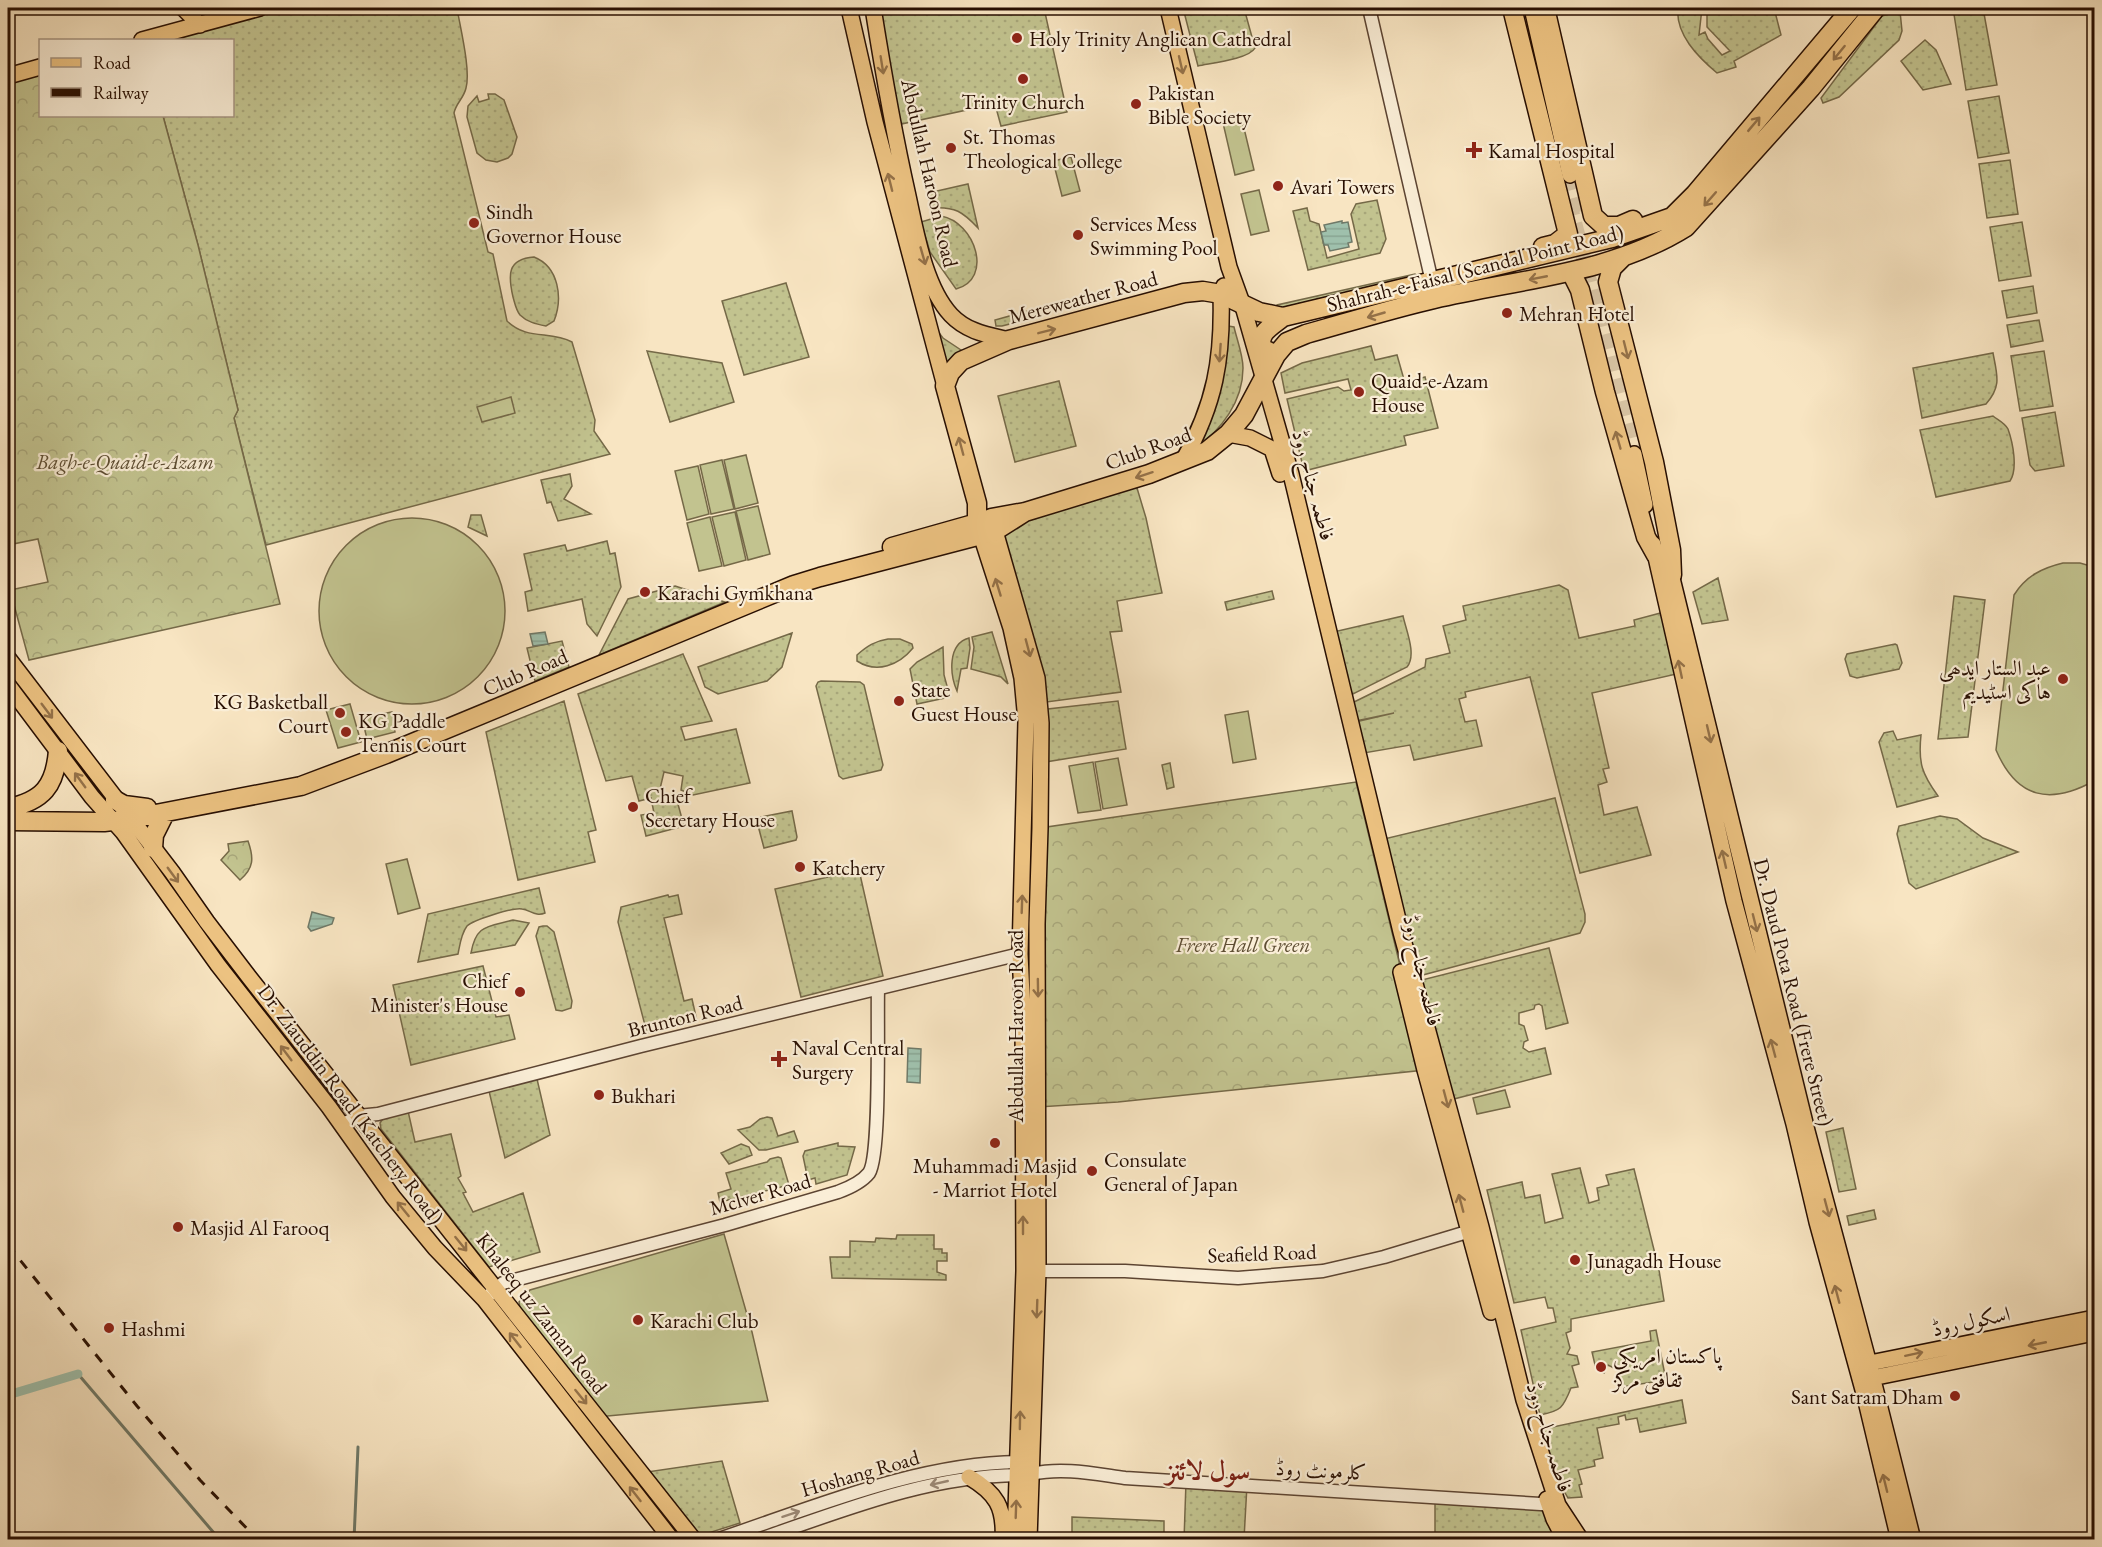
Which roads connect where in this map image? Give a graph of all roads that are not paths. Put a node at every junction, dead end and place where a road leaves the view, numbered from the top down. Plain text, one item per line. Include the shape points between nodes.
1 (183, 8) edge
2 (260, 8) edge
3 (849, 8) edge
4 (873, 8) edge
5 (1168, 8) edge
6 (1369, 8) edge
7 (1512, 8) edge
8 (1520, 8) edge
9 (1532, 8) edge
10 (1545, 8) edge
11 (1852, 8) edge
12 (1876, 8) edge
13 (200, 25) junction
14 (146, 39) edge
15 (39, 68) edge
16 (8, 76) edge
17 (1695, 194) junction
18 (1604, 226) junction
19 (1568, 234) junction
20 (1623, 257) junction
21 (1229, 267) junction
22 (1491, 267) junction
23 (1570, 272) junction
24 (1432, 282) junction
25 (1221, 294) junction
26 (1242, 303) junction
27 (1283, 317) junction
28 (1009, 340) junction
29 (1276, 355) junction
30 (1263, 379) junction
31 (945, 386) junction
32 (1228, 434) junction
33 (1183, 461) junction
34 (986, 527) junction
35 (1656, 555) junction
36 (1672, 575) junction
37 (1015, 621) junction
38 (10, 661) edge
39 (8, 685) edge
40 (58, 751) junction
41 (8, 809) edge
42 (156, 810) junction
43 (119, 819) junction
44 (8, 821) edge
45 (153, 848) junction
46 (1020, 954) junction
47 (878, 989) junction
48 (358, 1116) junction
49 (342, 1125) junction
50 (1475, 1230) junction
51 (1038, 1271) junction
52 (496, 1288) junction
53 (483, 1299) junction
54 (2094, 1317) edge
55 (2063, 1331) junction
56 (2094, 1333) edge
57 (1865, 1372) junction
58 (1029, 1469) junction
59 (969, 1478) junction
60 (1553, 1504) junction
61 (672, 1539) edge
62 (694, 1539) edge
63 (716, 1539) edge
64 (757, 1539) edge
65 (1003, 1539) edge
66 (1015, 1539) edge
67 (1029, 1539) edge
68 (1565, 1539) edge
69 (1581, 1539) edge
70 (1899, 1539) edge
71 (1913, 1539) edge

1 - 13 main road
2 - 13 main road
31 -> 3 main road, Abdullah Haroon Road
4 -> 28 main road, Abdullah Haroon Road via 902,172 924,262 939,299 959,322 976,332
5 -> 21 main road, فاطمہ جناح روڈ
6 - 24 street
7 - 19 highway
8 - 9 main road via 1567,176
10 - 18 highway via 1593,216
17 -> 11 highway, Shahrah-e-Faisal (Scandal Point Road)
12 -> 20 highway, Shahrah-e-Faisal (Scandal Point Road) via 1811,88 1686,227 1666,240
13 - 14 main road
15 - 16 main road
17 - 18 highway via 1619,226
17 - 22 highway, Shahrah-e-Faisal (Scandal Point Road) via 1672,217 1612,238
18 - 19 highway via 1585,239 1574,239
19 - 22 highway via 1555,244
20 - 23 highway, Shahrah-e-Faisal (Scandal Point Road)
20 -> 36 highway via 1612,268 1608,282 1654,462
21 - 25 main road
21 - 26 main road, فاطمہ جناح روڈ
22 - 24 highway, Shahrah-e-Faisal (Scandal Point Road)
23 -> 29 highway, Shahrah-e-Faisal (Scandal Point Road) via 1433,299 1318,331 1287,342
35 -> 23 highway via 1646,537 1580,290
24 - 27 highway, Shahrah-e-Faisal (Scandal Point Road)
25 - 26 highway, Mereweather Road
28 -> 25 highway, Mereweather Road via 1184,293
25 -> 33 main road via 1219,364 1211,400
26 - 27 highway, Mereweather Road via 1259,312
26 - 30 main road, فاطمہ جناح روڈ
27 - 29 highway via 1261,338 1262,348
28 - 31 highway, Mereweather Road via 961,361
29 - 30 highway, Club Road
30 - 32 highway, Club Road via 1244,415
30 -> 50 main road, فاطمہ جناح روڈ via 1292,474
34 -> 31 highway
32 - 33 highway, Club Road via 1207,451
50 -> 32 main road, فاطمہ جناح روڈ via 1406,991 1276,459 1272,449 1262,442
33 -> 34 highway, Club Road
34 - 37 main road, Abdullah Haroon Road
34 - 42 highway, Club Road via 849,559 770,586 533,687 281,786
35 - 36 main road, Dr. Daud Pota Road (Frere Street) via 1638,453
57 -> 35 main road, Dr. Daud Pota Road (Frere Street) via 1817,1222 1734,901
36 -> 57 main road, Dr. Daud Pota Road (Frere Street)
46 -> 37 main road, Abdullah Haroon Road via 1026,721
37 -> 51 main road, Abdullah Haroon Road via 1036,678 1041,723
38 -> 43 main road
39 - 40 main road, Dr. Ziauddin Road (Katchery Road)
40 - 41 highway via 51,784 32,801
43 -> 40 main road, Dr. Ziauddin Road (Katchery Road)
41 - 43 highway, Club Road
42 - 43 highway, Club Road
42 - 45 highway
43 - 44 highway, Club Road
43 - 45 main road, Khaleeq uz Zaman Road
49 -> 43 main road, Dr. Ziauddin Road (Katchery Road) via 218,965
45 -> 48 main road, Khaleeq uz Zaman Road
46 - 47 street, Brunton Road
58 -> 46 main road, Abdullah Haroon Road
47 - 48 street, Brunton Road
47 - 52 street, Mclver Road via 875,1142 870,1172 855,1185 725,1225 502,1283
48 - 49 street
48 -> 52 main road, Khaleeq uz Zaman Road
53 -> 49 main road, Dr. Ziauddin Road (Katchery Road) via 393,1197
50 - 51 street, Seafield Road via 1323,1271 1238,1278 1125,1271
50 - 60 main road, فاطمہ جناح روڈ
51 -> 58 main road, Abdullah Haroon Road
52 - 53 street, Mclver Road
52 -> 62 main road, Khaleeq uz Zaman Road
61 -> 53 main road, Dr. Ziauddin Road (Katchery Road)
54 - 55 main road, اسکول روڈ
55 - 56 main road, اسکول روڈ
55 - 57 main road, اسکول روڈ
70 -> 57 main road, Dr. Daud Pota Road (Frere Street)
57 - 71 main road, Dr. Daud Pota Road (Frere Street)
58 - 59 street, Hoshang Road
58 - 60 street, کلرمونٹ روڈ
63 -> 58 street, Hoshang Road via 946,1469 988,1463
66 -> 58 main road, Abdullah Haroon Road
58 - 67 main road, Abdullah Haroon Road
59 -> 64 street, Hoshang Road via 935,1483
59 - 65 main road via 989,1490 998,1501
60 - 68 main road, فاطمہ جناح روڈ
60 - 69 main road, فاطمہ جناح روڈ

